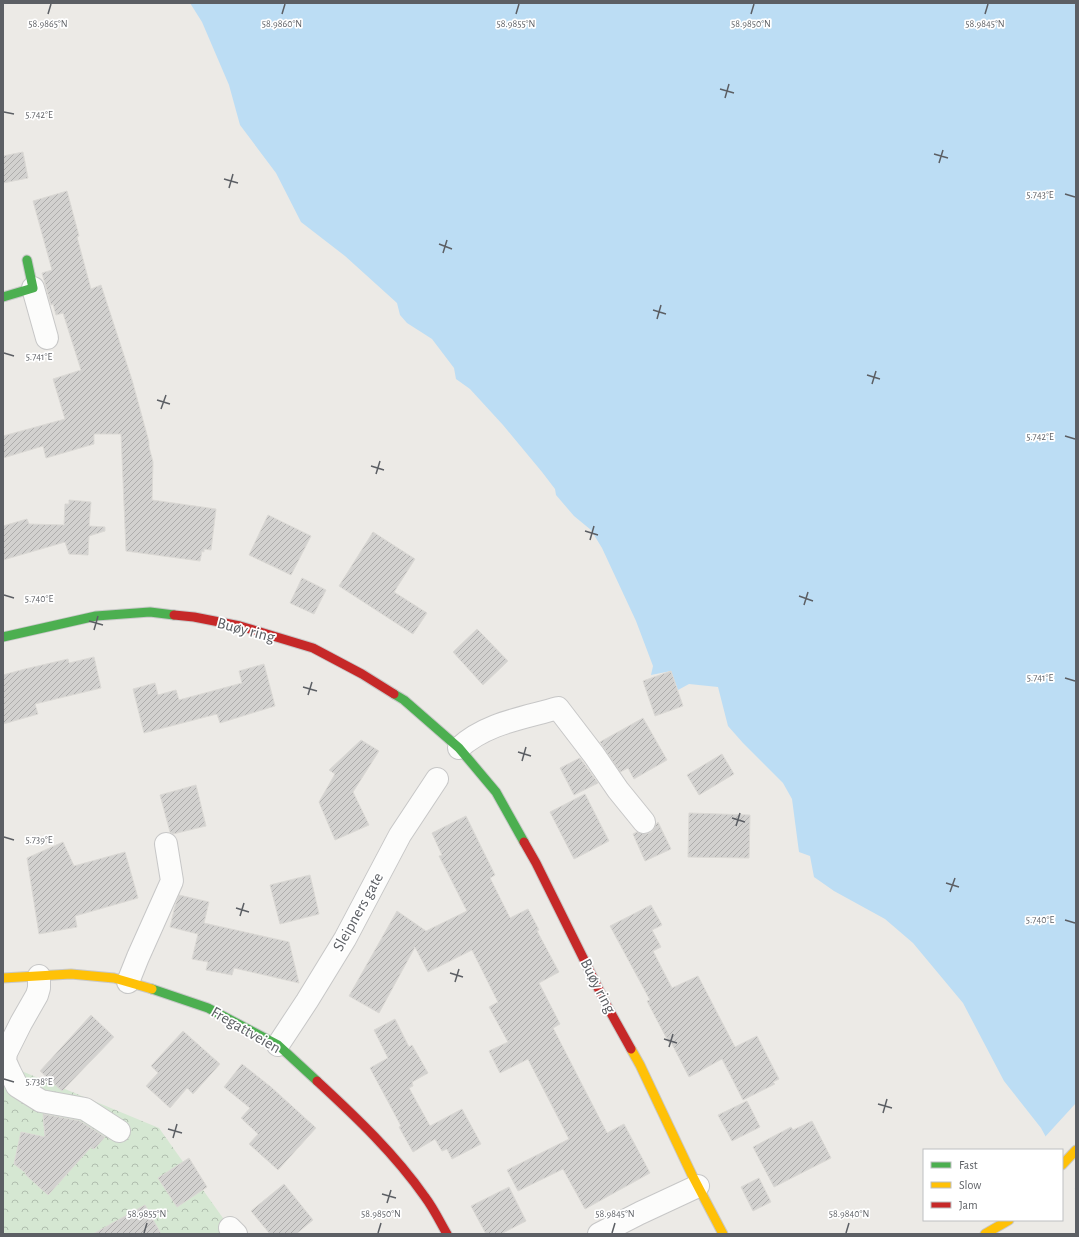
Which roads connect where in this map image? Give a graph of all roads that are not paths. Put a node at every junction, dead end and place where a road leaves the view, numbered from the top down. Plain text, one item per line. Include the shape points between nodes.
1 (26, 260) dead end
2 (33, 288) junction
3 (3, 296) edge
4 (47, 338) dead end
5 (3, 638) edge
6 (459, 748) junction
7 (437, 778) dead end
8 (644, 822) dead end
9 (166, 844) dead end
10 (39, 976) junction
11 (3, 978) edge
12 (128, 982) junction
13 (278, 1045) junction
14 (119, 1130) dead end
15 (1076, 1150) edge
16 (1063, 1164) edge
17 (698, 1186) junction
18 (1007, 1221) edge
19 (1008, 1221) edge
20 (723, 1233) edge
21 (447, 1234) edge
22 (599, 1234) edge
23 (985, 1234) edge
24 (1000, 1234) edge

1 - 2 street
2 - 3 street
2 - 4 street
5 - 6 street, Buøy ring via 79,619 150,612 240,626 312,648 362,674 404,700
6 - 8 street via 478,734 521,717 558,708
6 - 17 street, Buøy ring via 496,792 536,863 607,1006 640,1065
7 - 13 street, Sleipners gate via 400,836 345,939
9 - 12 street via 172,881
10 - 11 street, Fregattveien
10 - 12 street, Fregattveien via 71,974 114,978
10 - 14 street via 37,995 20,1023 6,1054 5,1061 17,1086 41,1101 85,1109
12 - 13 street, Fregattveien via 166,992 208,1008
13 - 21 street, Fregattveien via 354,1115 396,1160 426,1198
15 - 16 street
17 - 20 street, Buøy ring
17 - 22 street
18 - 23 street
19 - 24 street

